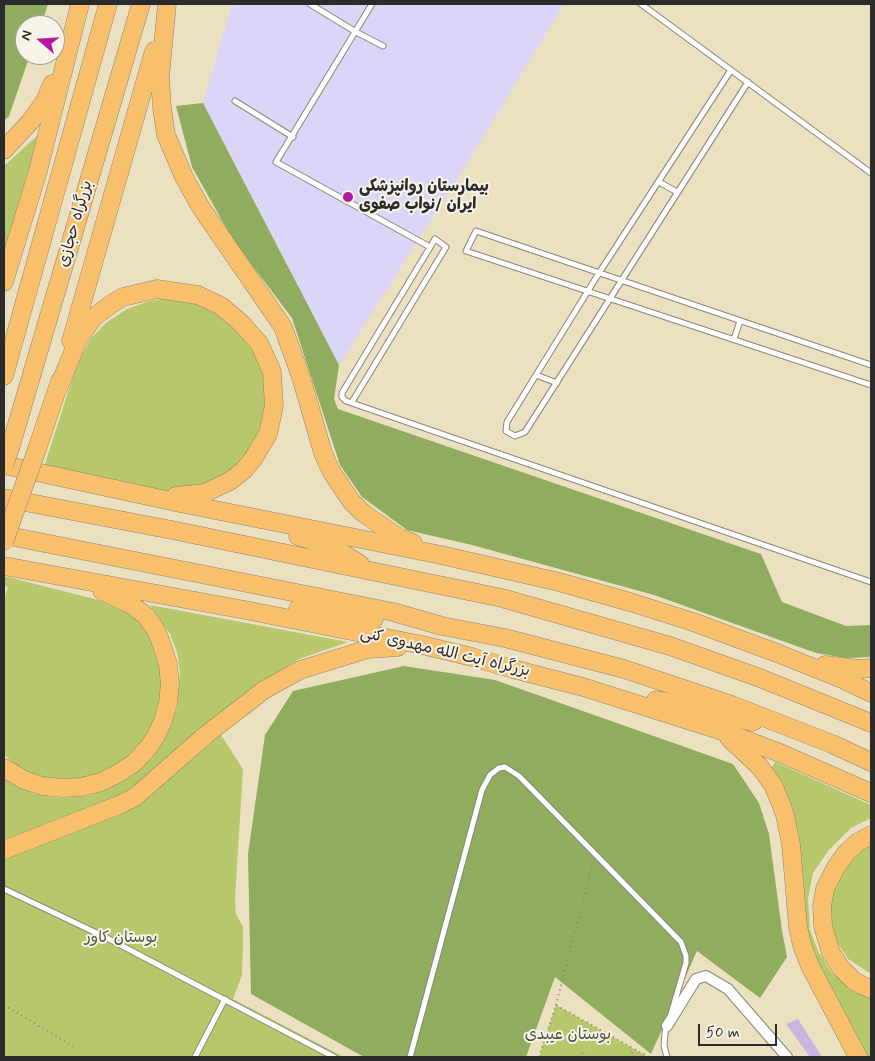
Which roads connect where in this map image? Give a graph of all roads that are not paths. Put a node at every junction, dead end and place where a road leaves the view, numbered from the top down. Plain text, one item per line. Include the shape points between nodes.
1 (108, 4) edge
2 (141, 4) edge
3 (167, 4) edge
4 (310, 4) edge
5 (372, 4) edge
6 (641, 4) edge
7 (79, 6) edge
8 (356, 32) junction
9 (383, 46) dead end
10 (731, 70) junction
11 (748, 82) junction
12 (234, 101) dead end
13 (293, 137) junction
14 (4, 150) edge
15 (871, 173) edge
16 (659, 182) junction
17 (677, 192) junction
18 (430, 247) junction
19 (600, 274) junction
20 (620, 281) junction
21 (4, 282) edge
22 (589, 291) junction
23 (610, 298) junction
24 (740, 321) junction
25 (734, 338) junction
26 (366, 353) junction
27 (378, 358) junction
28 (871, 366) edge
29 (536, 375) junction
30 (4, 376) edge
31 (556, 383) junction
32 (871, 385) edge
33 (57, 391) junction
34 (352, 402) junction
35 (4, 465) edge
36 (4, 498) edge
37 (155, 498) junction
38 (240, 515) junction
39 (4, 535) edge
40 (4, 542) edge
41 (441, 555) junction
42 (4, 566) edge
43 (369, 570) junction
44 (82, 581) junction
45 (871, 582) edge
46 (245, 610) junction
47 (442, 626) junction
48 (422, 645) junction
49 (777, 653) junction
50 (871, 668) edge
51 (842, 679) junction
52 (602, 692) junction
53 (871, 693) edge
54 (871, 701) edge
55 (871, 722) edge
56 (718, 730) junction
57 (808, 735) junction
58 (871, 762) edge
59 (4, 768) edge
60 (871, 793) edge
61 (871, 835) edge
62 (4, 850) edge
63 (4, 889) edge
64 (871, 988) edge
65 (225, 999) junction
66 (667, 1026) junction
67 (195, 1057) edge
68 (334, 1057) edge
69 (410, 1057) edge
70 (667, 1057) edge
71 (787, 1057) edge
72 (858, 1057) edge

1 - 30 highway, بزرگراه حجازی
2 - 35 highway, بزرگراه حجازی, bridge
3 - 33 highway
3 - 41 highway via 160,77 162,108 166,135 184,177 200,206 283,326 323,452 350,501 398,537
4 - 8 lane
5 - 8 lane
6 - 10 lane
7 - 14 highway via 58,57 45,101
7 - 21 highway via 38,171
8 - 9 lane
8 - 13 lane
10 - 11 lane
10 - 16 lane
11 - 15 lane
11 - 17 lane
12 - 13 lane
13 - 18 lane via 276,162
16 - 17 lane
16 - 19 lane
17 - 20 lane
18 - 26 lane
18 - 27 lane via 435,240 446,247
19 - 20 lane
19 - 22 lane
19 - 22 lane via 476,231 466,251
20 - 23 lane
20 - 24 lane
22 - 23 lane
22 - 29 lane
23 - 25 lane
23 - 31 lane
24 - 25 lane
24 - 28 lane
25 - 32 lane
26 - 27 lane
26 - 34 lane via 342,393 346,401
27 - 34 lane
29 - 31 lane
29 - 31 lane via 507,422 506,431 515,436 525,432
33 - 37 highway via 83,332 93,318 123,297 157,289 198,295 221,306 247,329 259,343 272,372 273,414 264,443 244,470 214,490 196,495
33 - 40 highway, bridge
34 - 45 lane
35 - 37 highway
36 - 43 highway
37 - 38 highway
38 - 41 highway
38 - 43 highway via 333,547
39 - 47 highway, بزرگراه آیت الله مهدوی کنی via 394,612
41 - 49 highway via 622,599
42 - 44 highway, بزرگراه آیت الله مهدوی کنی
43 - 55 highway via 502,598 661,644 760,678
44 - 46 highway, بزرگراه آیت الله مهدوی کنی
44 - 59 highway via 132,605 156,630 166,654 170,684 163,721 148,748 134,762 101,782 81,787 42,786
46 - 47 highway via 281,607
46 - 48 highway, بزرگراه آیت الله مهدوی کنی
47 - 57 highway, بزرگراه آیت الله مهدوی کنی via 505,638 624,669 732,705
48 - 52 highway, بزرگراه آیت الله مهدوی کنی
48 - 62 highway via 368,649 300,670 264,690 135,796
49 - 50 highway via 833,667
49 - 51 highway
51 - 53 highway
51 - 54 highway
52 - 56 highway, بزرگراه آیت الله مهدوی کنی
52 - 57 highway via 672,703
56 - 60 highway, بزرگراه آیت الله مهدوی کنی
56 - 72 highway via 760,768 781,804 791,845 802,945
57 - 58 highway, بزرگراه آیت الله مهدوی کنی
61 - 64 highway via 858,842 836,867 825,889 822,906 823,926 832,953 852,980
63 - 65 lane
65 - 67 lane
65 - 68 lane
66 - 69 lane via 686,963 684,948 512,770 499,768 490,775 482,790
66 - 70 lane via 664,1046
66 - 71 street via 696,980 706,976 728,988

